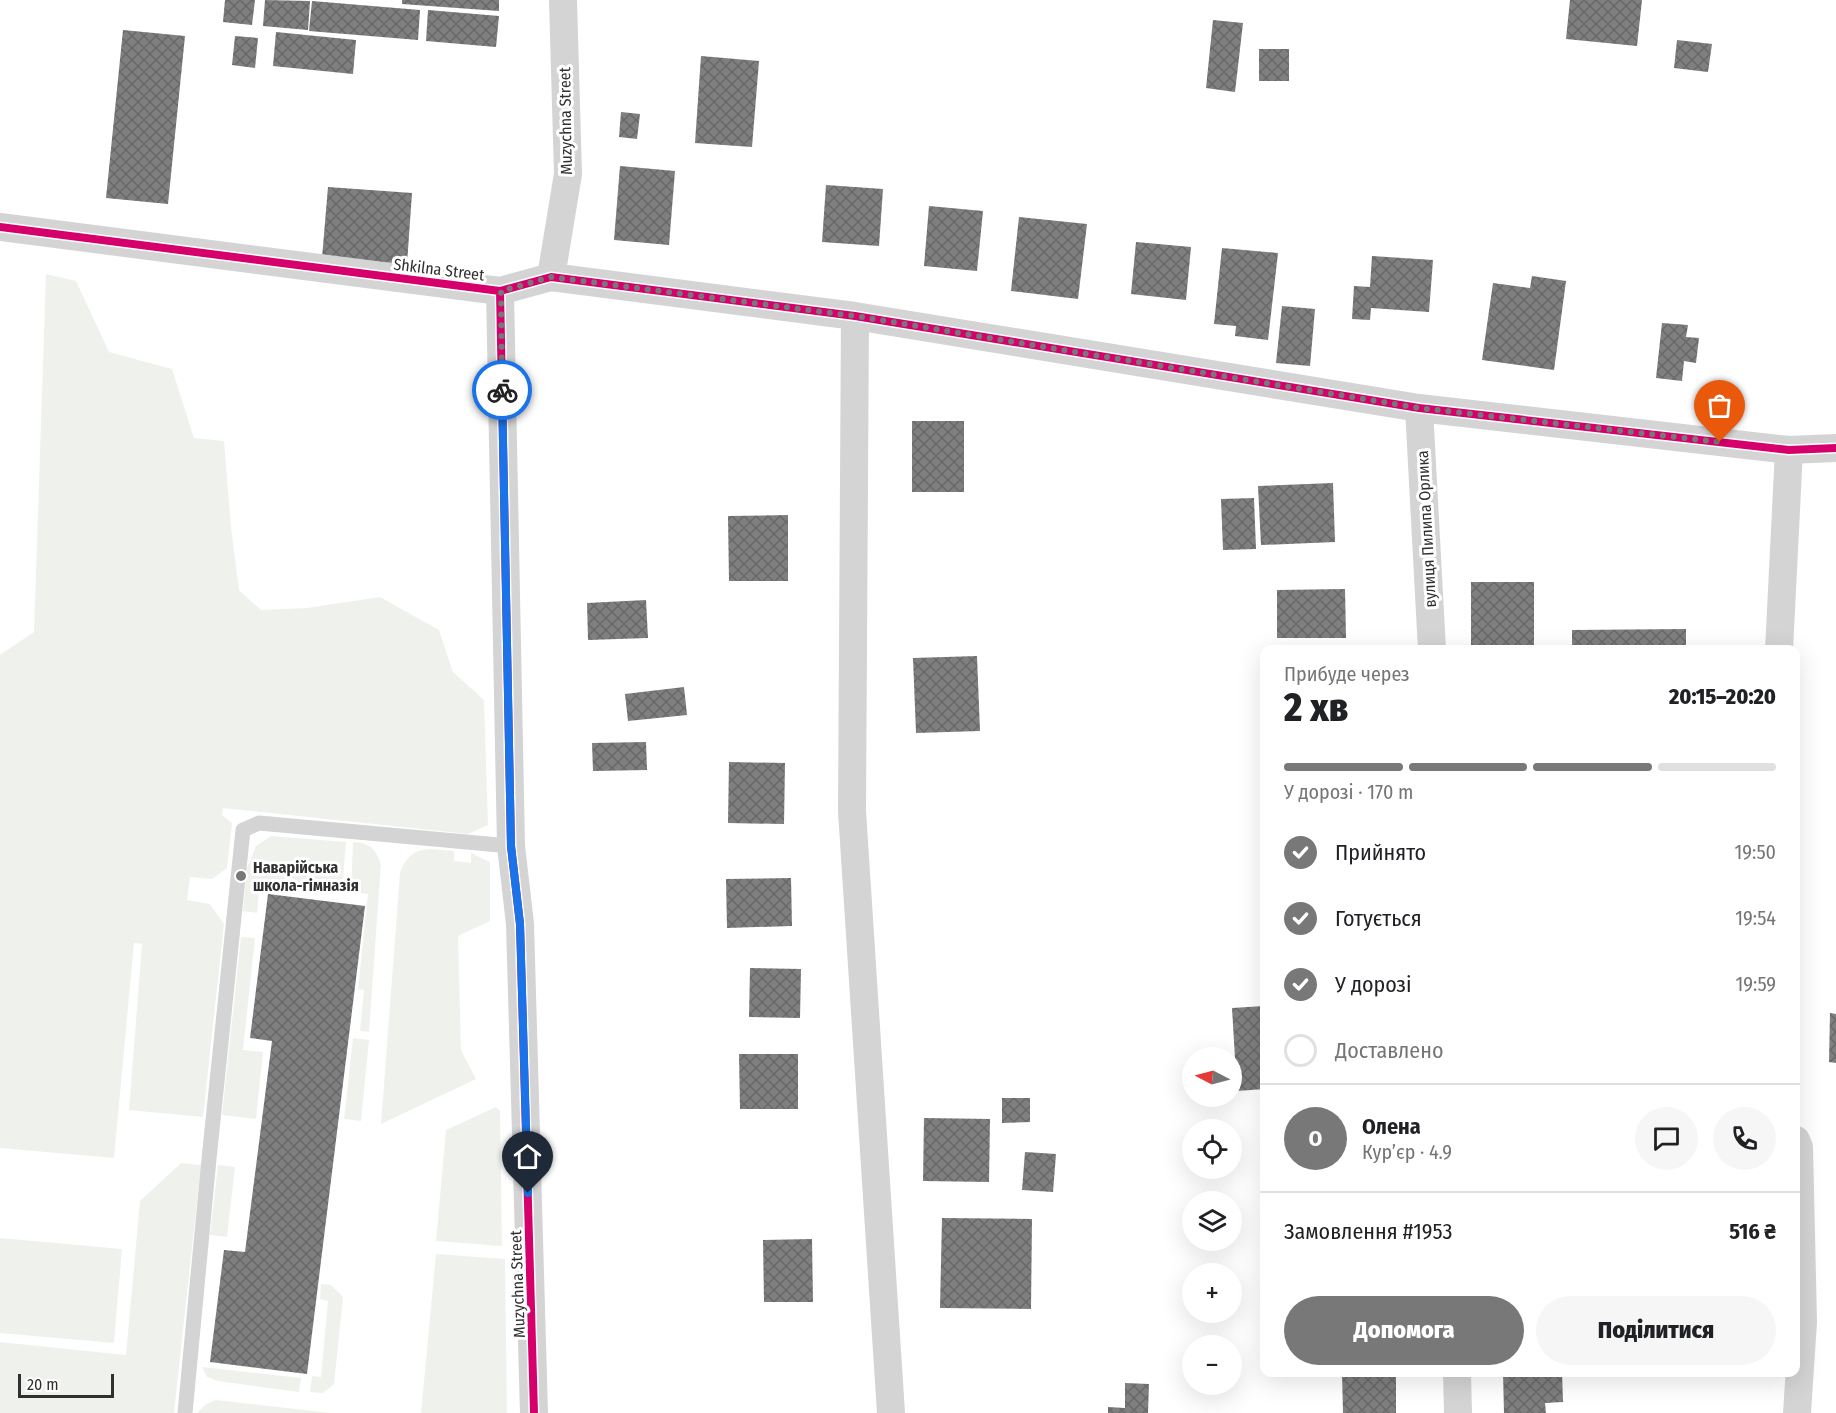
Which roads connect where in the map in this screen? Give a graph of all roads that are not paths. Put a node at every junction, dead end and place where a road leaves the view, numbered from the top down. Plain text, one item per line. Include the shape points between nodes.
1 (563, 0) edge
2 (0, 227) edge
3 (551, 277) junction
4 (501, 291) junction
5 (855, 316) junction
6 (1419, 408) junction
7 (1836, 448) edge
8 (1789, 450) junction
9 (1432, 645) edge
10 (1779, 645) edge
11 (511, 846) junction
12 (1800, 1192) edge
13 (1800, 1368) edge
14 (1457, 1377) edge
15 (1799, 1377) edge
16 (185, 1413) edge
17 (534, 1413) edge
18 (891, 1413) edge
19 (1458, 1413) edge
20 (1797, 1413) edge

1 - 3 street, Muzychna Street via 568,174
2 - 4 street, Shkilna Street
3 - 4 street, Shkilna Street
3 - 5 street, Shkilna Street
4 - 11 street, Muzychna Street
5 - 6 street, Shkilna Street
5 - 18 street via 852,811
6 - 8 street, Shkilna Street
6 - 9 street, вулиця Пилипа Орлика
7 - 8 street, Shkilna Street
8 - 10 street
11 - 16 lane via 259,822 243,830
11 - 17 street, Muzychna Street via 520,924
12 - 13 street
14 - 19 street
15 - 20 street

